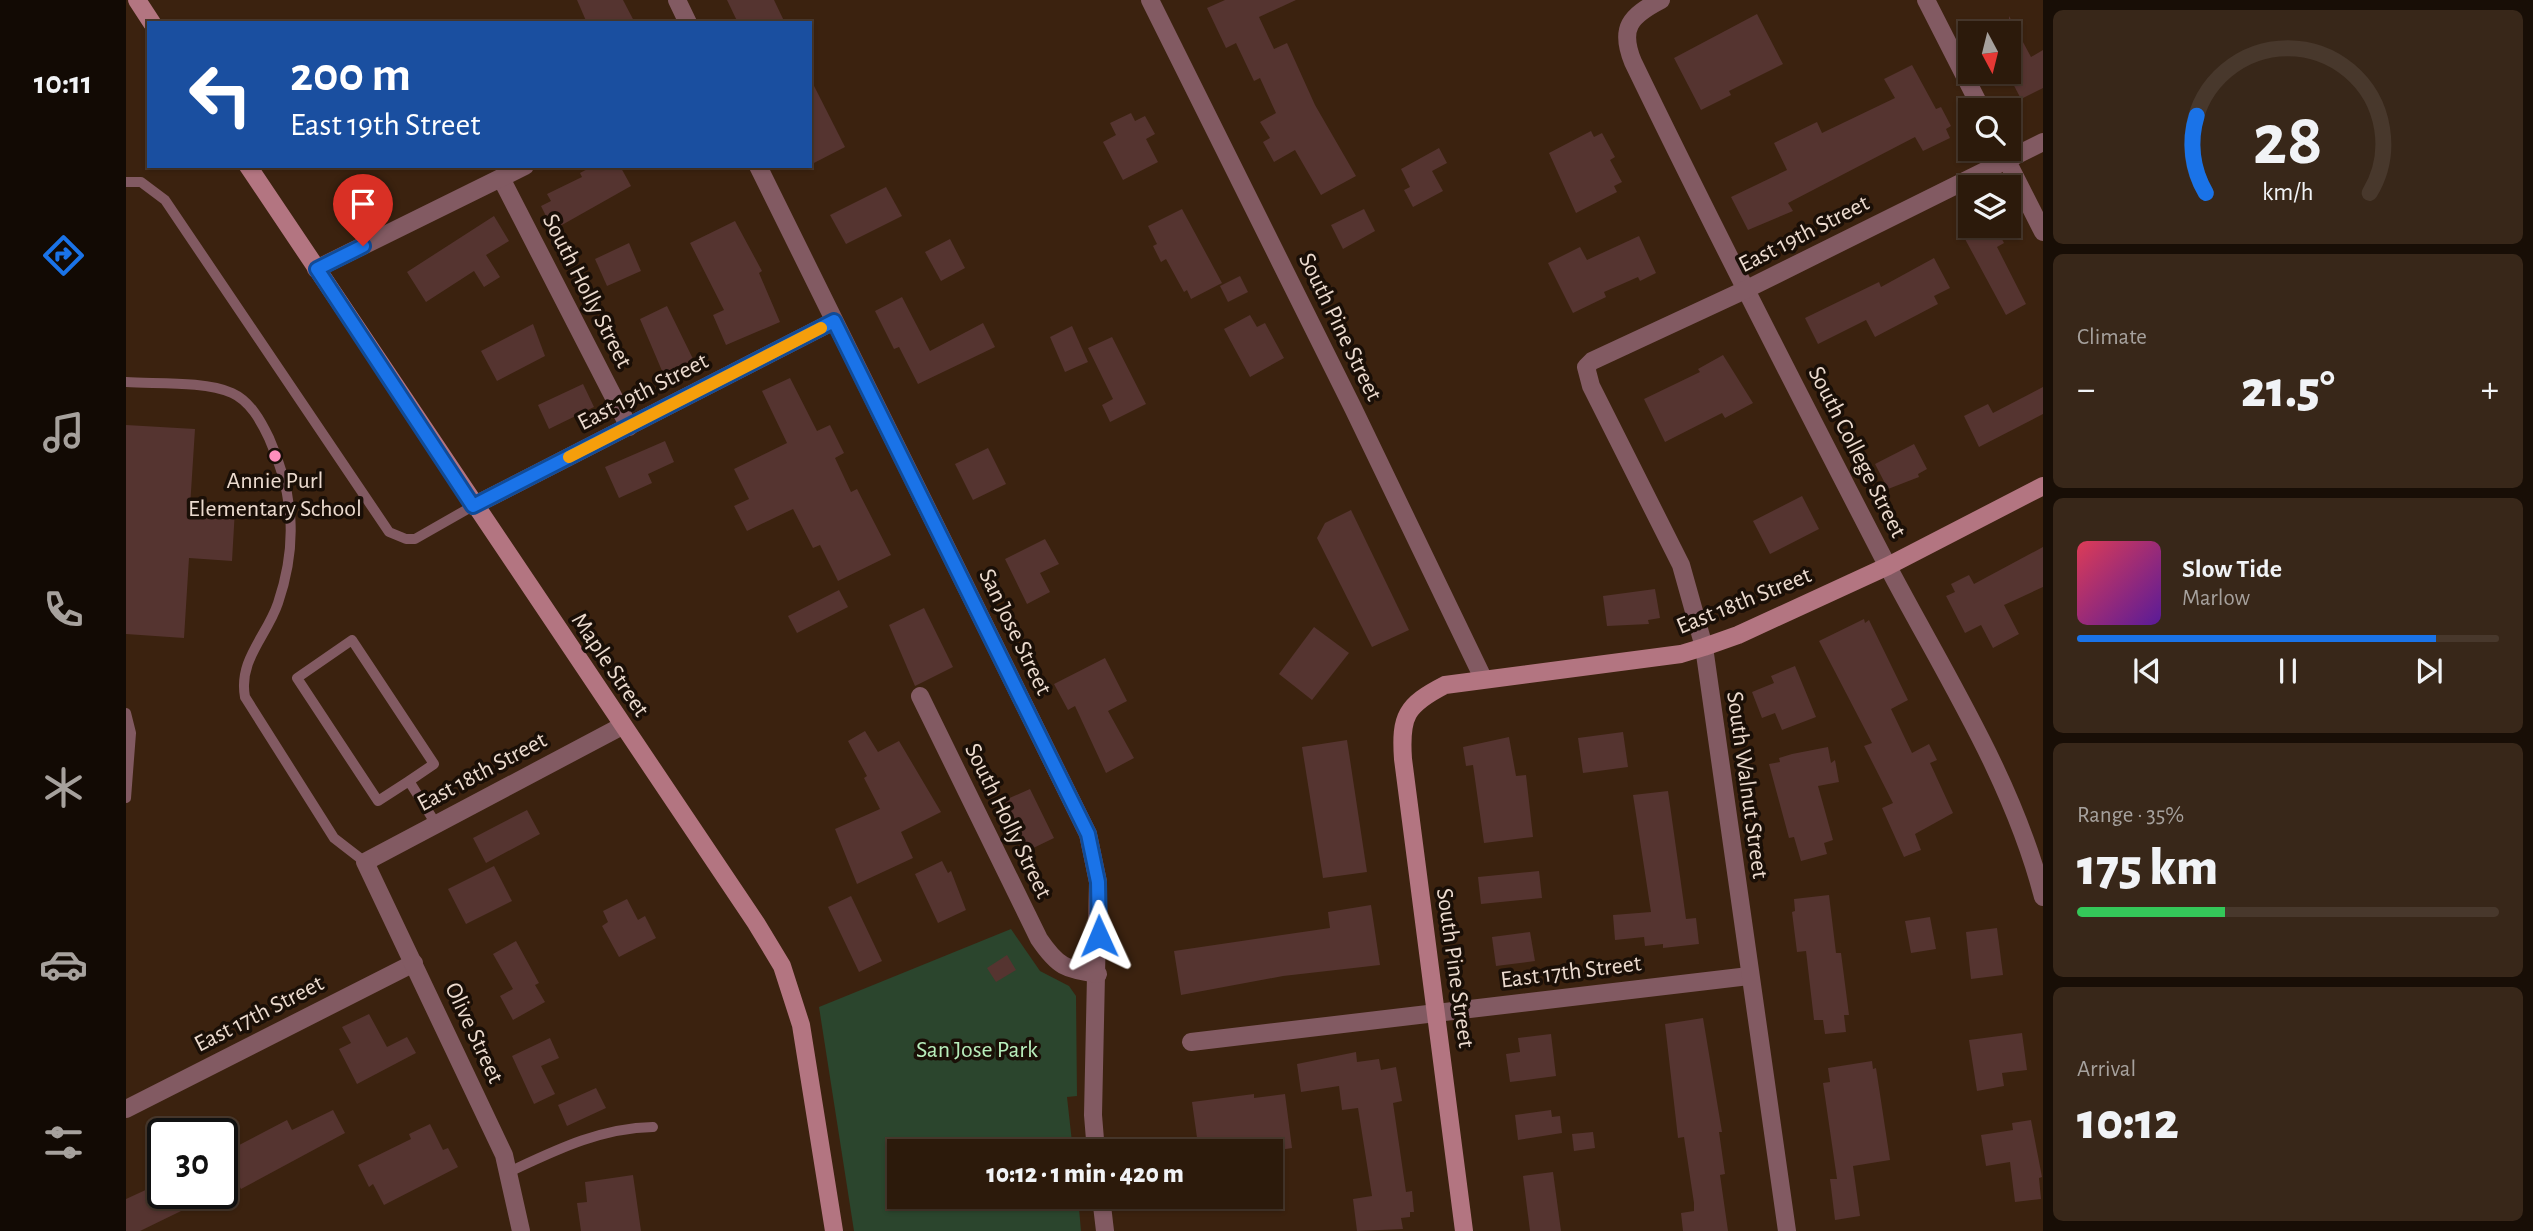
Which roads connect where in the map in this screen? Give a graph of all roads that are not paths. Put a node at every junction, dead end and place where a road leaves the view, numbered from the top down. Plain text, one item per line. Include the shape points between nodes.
1 (137, 0) edge
2 (677, 0) edge
3 (1150, 0) edge
4 (1661, 0) edge
5 (1926, 0) edge
6 (151, 21) edge
7 (687, 21) edge
8 (1976, 98) edge
9 (2043, 142) edge
10 (2021, 149) edge
11 (1991, 161) edge
12 (2008, 161) edge
13 (249, 168) edge
14 (521, 168) edge
15 (759, 168) edge
16 (501, 178) junction
17 (126, 182) edge
18 (2043, 232) edge
19 (317, 269) junction
20 (1747, 289) junction
21 (834, 321) junction
22 (1586, 367) joint
23 (126, 382) edge
24 (629, 427) junction
25 (2043, 486) edge
26 (473, 506) junction
27 (1888, 566) junction
28 (1704, 647) junction
29 (1483, 678) junction
30 (920, 696) dead end
31 (1406, 711) joint
32 (126, 713) edge
33 (622, 726) junction
34 (410, 781) junction
35 (126, 798) edge
36 (436, 824) junction
37 (2037, 852) edge
38 (365, 862) junction
39 (2043, 897) edge
40 (414, 963) junction
41 (1098, 974) junction
42 (1749, 976) junction
43 (1436, 1012) junction
44 (1191, 1042) dead end
45 (126, 1109) edge
46 (653, 1126) dead end
47 (1095, 1139) edge
48 (509, 1172) junction
49 (1102, 1209) edge
50 (521, 1231) edge
51 (834, 1231) edge
52 (1105, 1231) edge
53 (1464, 1231) edge
54 (1787, 1231) edge

1 - 6 street
2 - 7 street
3 - 29 street, South Pine Street
4 - 20 street, South College Street via 1636,15 1625,41
5 - 8 street
9 - 10 street, East 19th Street
11 - 20 street, East 19th Street
12 - 18 street
13 - 19 street, Maple Street
14 - 16 street
15 - 21 street, San Jose Street
16 - 19 street
16 - 24 street, South Holly Street
17 - 26 lane via 141,182 165,200 389,532 415,539
19 - 26 street, Maple Street
20 - 22 street, East 19th Street
20 - 27 street, South College Street
21 - 24 street, East 19th Street
21 - 41 street, San Jose Street via 1088,834 1098,882
22 - 28 street, South Walnut Street via 1591,386 1681,565
23 - 38 lane via 214,388 248,404 262,424 284,472 292,515 287,569 277,606 247,662 242,680 245,696 334,838
24 - 26 street, East 19th Street
25 - 27 street, East 18th Street
26 - 33 street, Maple Street
27 - 28 street, East 18th Street
27 - 37 street, South College Street
28 - 29 street, East 18th Street via 1681,654
28 - 42 street, South Walnut Street
29 - 31 street, East 18th Street via 1445,685 1422,696
30 - 41 street, South Holly Street via 1039,939 1053,960 1066,969
31 - 43 street, South Pine Street via 1402,760
32 - 35 lane via 131,733
33 - 36 street, East 18th Street
33 - 51 street, Maple Street via 782,966 802,1025
34 - 34 lane via 434,764 352,640 297,678 378,801
34 - 36 lane
36 - 38 street, East 18th Street
37 - 39 street, South College Street
38 - 40 street, Olive Street
40 - 45 street, East 17th Street
40 - 48 street, Olive Street
41 - 47 street, San Jose Street
42 - 43 street, East 17th Street
42 - 54 street, South Walnut Street
43 - 44 street, East 17th Street
43 - 53 street, South Pine Street
46 - 48 lane via 593,1135
48 - 50 street, Olive Street
49 - 52 street

